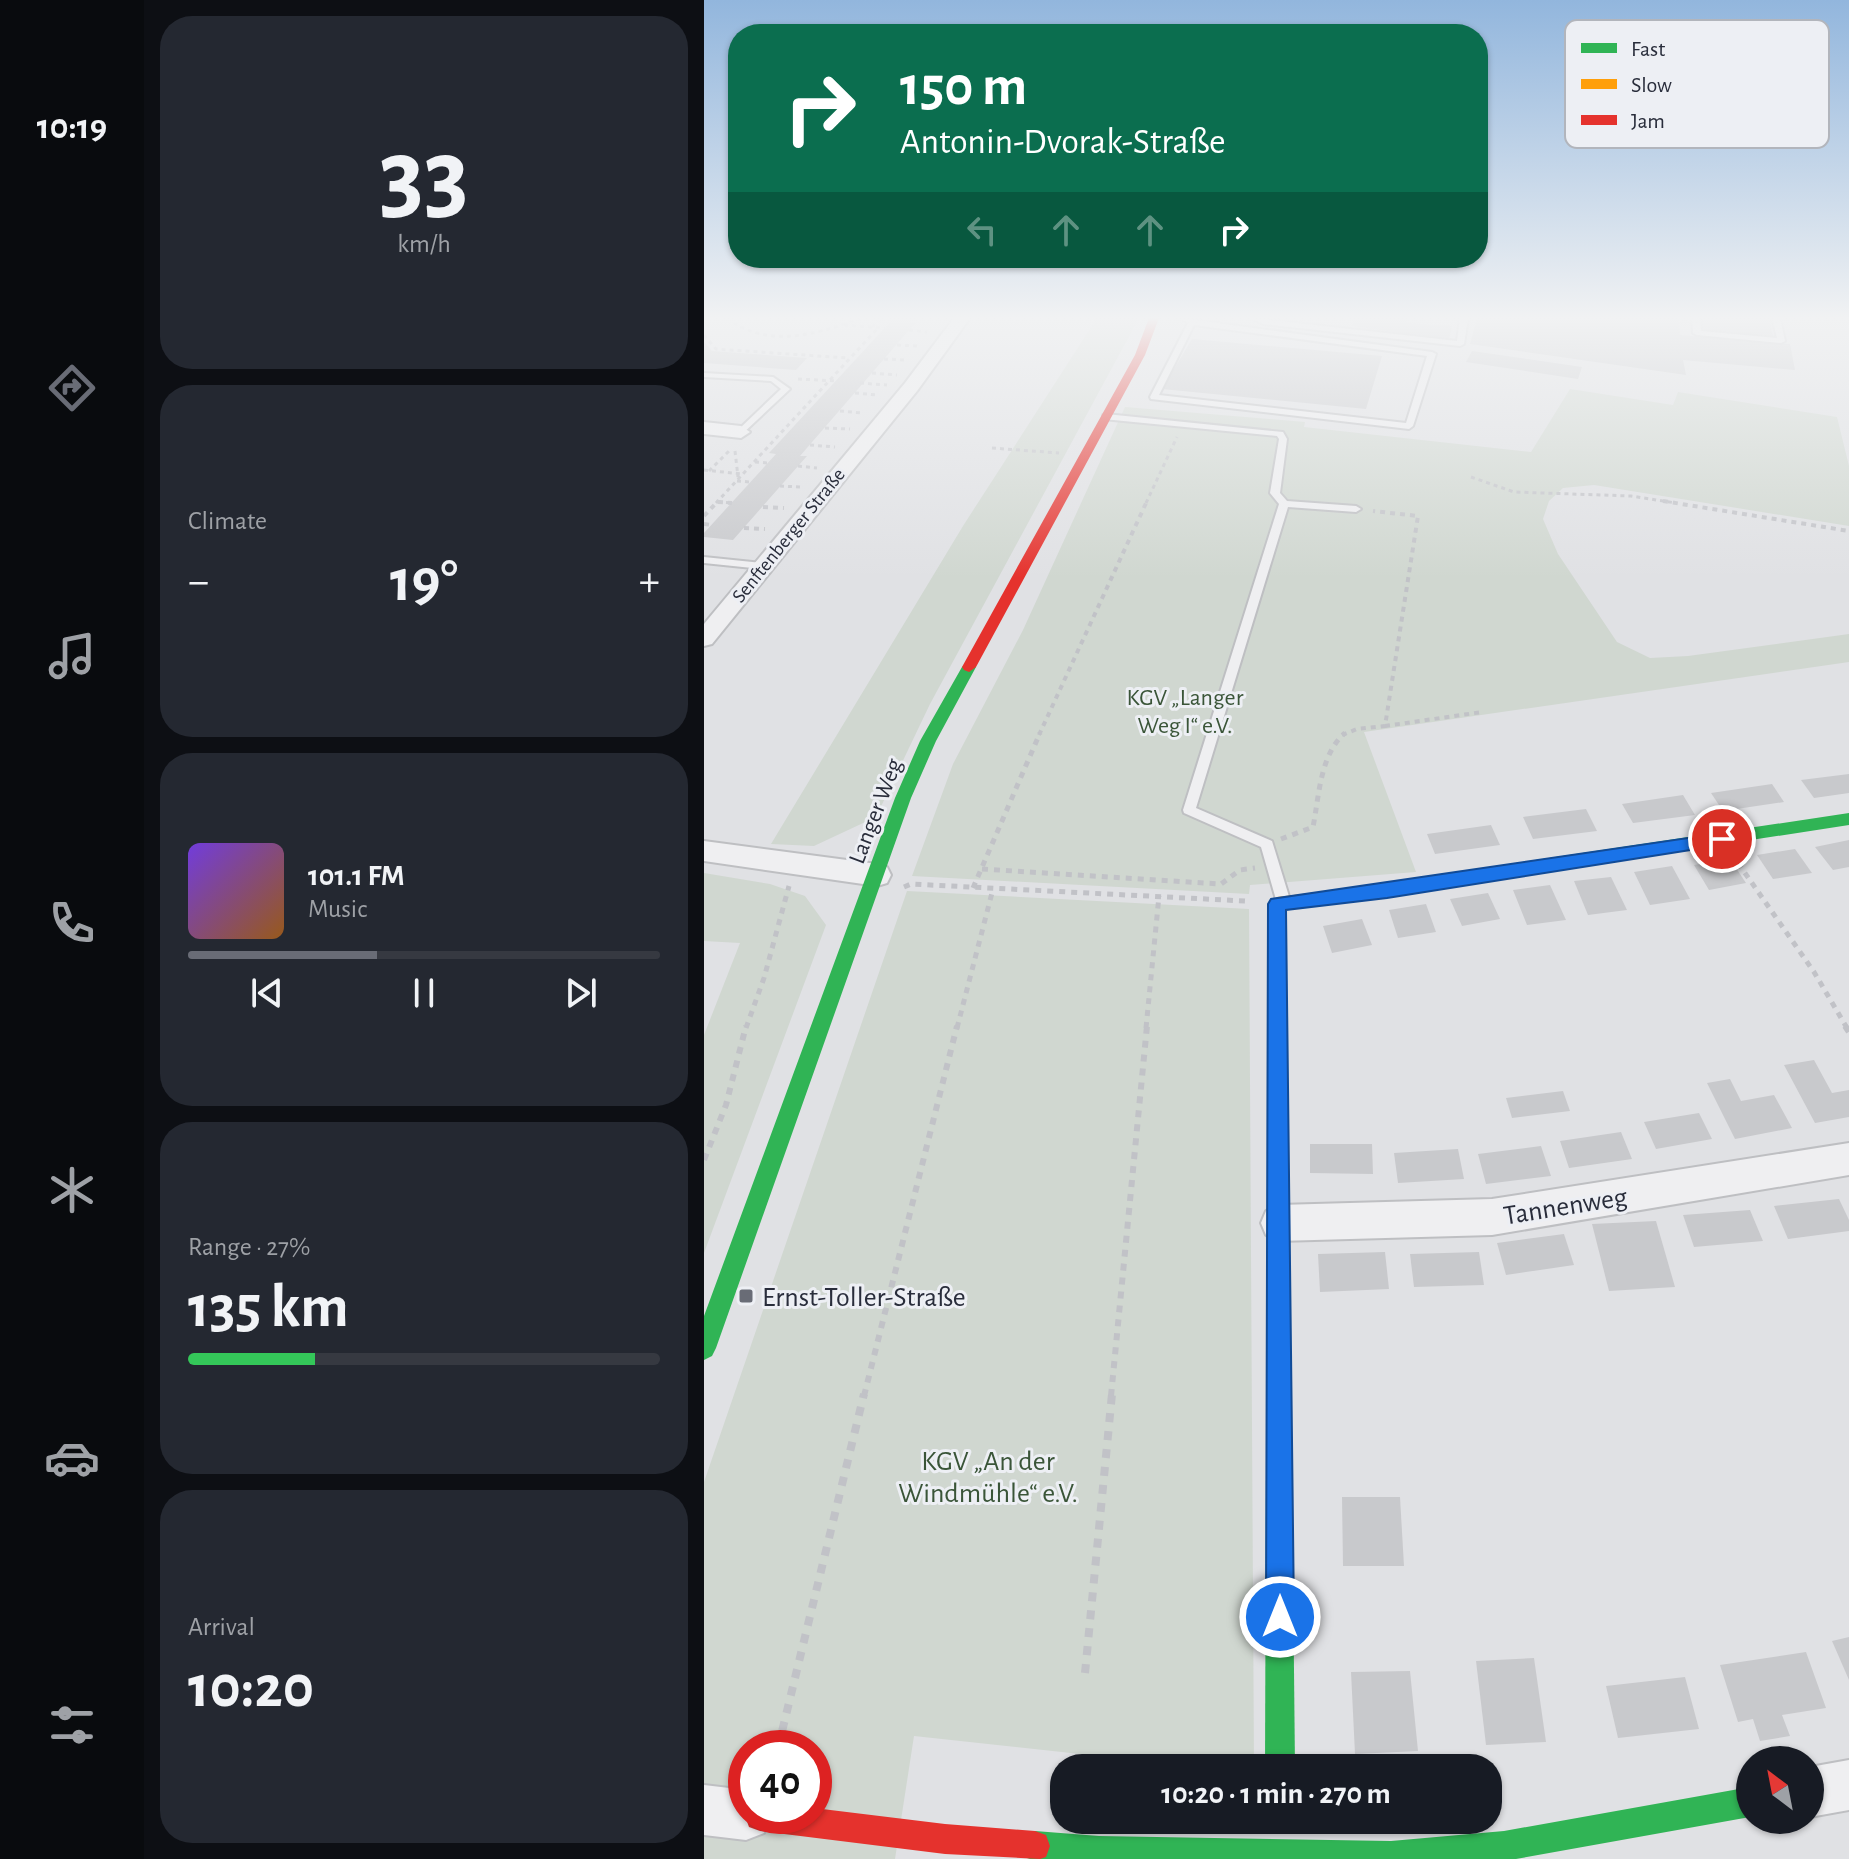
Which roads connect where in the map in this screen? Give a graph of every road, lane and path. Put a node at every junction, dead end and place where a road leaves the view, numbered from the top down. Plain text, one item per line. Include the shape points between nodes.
1 (771, 405) edge
2 (807, 405) edge
3 (896, 405) edge
4 (1113, 405) edge
5 (1222, 405) edge
6 (1416, 405) edge
7 (804, 408) junction
8 (811, 408) dead end
9 (1106, 417) junction
10 (1183, 423) junction
11 (789, 425) junction
12 (795, 425) dead end
13 (704, 428) edge
14 (738, 439) junction
15 (772, 443) junction
16 (779, 443) dead end
17 (992, 448) dead end
18 (1085, 455) junction
19 (754, 462) junction
20 (768, 463) dead end
21 (704, 470) edge
22 (740, 473) junction
23 (1471, 477) dead end
24 (737, 480) junction
25 (750, 482) dead end
26 (717, 502) junction
27 (732, 503) dead end
28 (1284, 504) junction
29 (1356, 509) joint
30 (704, 516) edge
31 (704, 524) edge
32 (712, 525) dead end
33 (1849, 531) edge
34 (704, 560) edge
35 (762, 566) junction
36 (705, 636) edge
37 (1482, 712) dead end
38 (1385, 726) junction
39 (1849, 819) edge
40 (1722, 839) junction
41 (1267, 844) junction
42 (704, 851) edge
43 (1274, 866) junction
44 (982, 869) junction
45 (790, 880) dead end
46 (888, 882) junction
47 (973, 888) junction
48 (993, 889) junction
49 (1159, 896) junction
50 (1280, 904) junction
51 (1849, 1032) edge
52 (1849, 1159) edge
53 (704, 1160) edge
54 (1279, 1223) junction
55 (704, 1348) edge
56 (1085, 1673) dead end
57 (782, 1730) edge
58 (1280, 1754) edge
59 (1849, 1785) edge
60 (1824, 1789) edge
61 (1736, 1805) edge
62 (704, 1810) edge
63 (728, 1813) edge
64 (832, 1829) edge
65 (1280, 1837) edge
66 (944, 1849) edge
67 (1505, 1852) edge

1 - 14 lane
2 - 7 path
3 - 35 street, Senftenberger Straße
4 - 9 street, Langer Weg
5 - 6 lane via 1409,426
7 - 8 path
7 - 11 path
9 - 10 lane
9 - 18 street, Langer Weg
10 - 28 lane via 1280,434 1275,493
10 - 44 path
11 - 12 path
11 - 15 path
13 - 14 street
14 - 22 path
15 - 16 path
15 - 19 path
17 - 18 path
18 - 46 street, Langer Weg via 928,741 903,798
19 - 20 path
19 - 22 path
21 - 22 path
22 - 24 path
23 - 33 path via 1514,492 1631,496
24 - 25 path
24 - 26 path
26 - 27 path
26 - 30 path
28 - 29 lane
28 - 41 lane via 1189,810
29 - 38 path via 1418,516
31 - 32 path
34 - 35 lane
35 - 36 street, Senftenberger Straße
37 - 38 path
38 - 41 path via 1341,735 1331,750 1313,827
39 - 40 street
40 - 50 street
40 - 51 path
41 - 43 lane
42 - 46 street
43 - 44 path via 1240,870 1221,884
43 - 50 lane
44 - 47 path
45 - 53 path via 726,1105
46 - 47 path
46 - 55 street, Langer Weg
47 - 48 path
48 - 49 path
48 - 57 path
49 - 50 path
49 - 56 path
50 - 54 street
52 - 54 street, Tannenweg via 1492,1217
54 - 58 street
59 - 60 street
61 - 67 street
62 - 63 street
64 - 66 street
65 - 66 street via 1099,1851
65 - 67 street via 1391,1856

